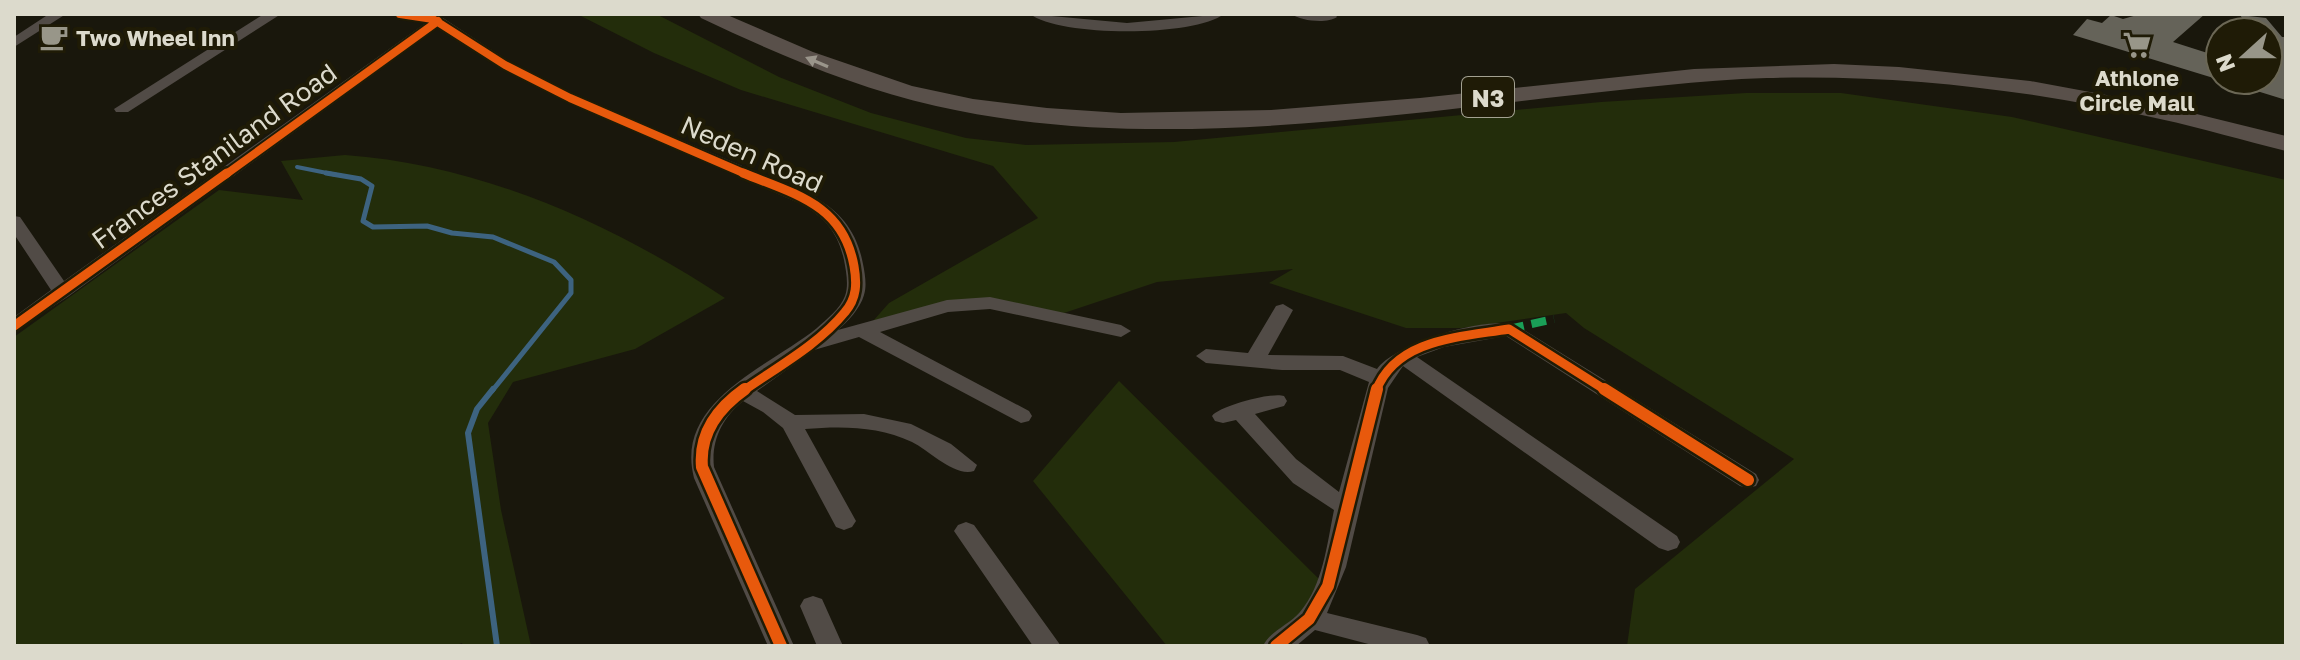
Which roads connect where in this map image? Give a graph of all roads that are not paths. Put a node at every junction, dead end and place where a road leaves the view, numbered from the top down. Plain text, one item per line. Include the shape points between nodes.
1 (59, 14) edge
2 (274, 14) edge
3 (400, 14) edge
4 (708, 14) edge
5 (751, 14) edge
6 (1037, 14) edge
7 (1217, 14) edge
8 (1298, 14) edge
9 (1330, 17) dead end
10 (438, 21) junction
11 (14, 43) edge
12 (122, 109) dead end
13 (2286, 128) edge
14 (2286, 144) edge
15 (14, 221) edge
16 (62, 292) junction
17 (1283, 310) dead end
18 (14, 326) edge
19 (863, 331) junction
20 (1121, 331) dead end
21 (802, 347) junction
22 (1206, 356) dead end
23 (1402, 356) junction
24 (1255, 359) junction
25 (1378, 378) junction
26 (740, 391) junction
27 (1276, 401) dead end
28 (1021, 416) dead end
29 (791, 423) junction
30 (966, 465) dead end
31 (1748, 480) dead end
32 (1347, 506) junction
33 (844, 521) dead end
34 (966, 531) dead end
35 (1668, 542) dead end
36 (813, 606) dead end
37 (1312, 619) junction
38 (823, 643) edge
39 (781, 646) edge
40 (1048, 646) edge
41 (1276, 646) edge
42 (1417, 646) edge

1 - 11 street
2 - 12 street
3 - 10 street, Neden Road
14 -> 4 highway, N3 via 2057,93 1934,77 1817,70 1245,117 1111,119 1024,113 863,80
5 - 13 highway, N3 via 913,78 1076,103 1209,104 1817,54 1944,62 2047,76
6 - 7 street via 1087,24 1146,27
8 - 9 street
10 - 16 street, Frances Staniland Road
10 - 21 street, Neden Road via 505,65 570,98 807,200 837,218 854,264 854,299 833,325
15 - 16 street
16 - 18 street, Frances Staniland Road
17 - 24 street
19 - 20 street via 947,306 990,303
19 - 21 street
19 - 28 street
21 - 26 street, Neden Road
22 - 24 street
23 - 25 street
23 - 31 street via 1509,329
23 - 35 street
24 - 25 street via 1343,363
25 - 32 street
26 - 29 street
26 - 39 street, Neden Road via 714,419 700,461
27 - 32 street via 1232,413 1287,465
29 - 30 street via 885,423 918,433
29 - 33 street
32 - 37 street via 1337,558
34 - 40 street
36 - 38 street
37 - 41 street
37 - 42 street

